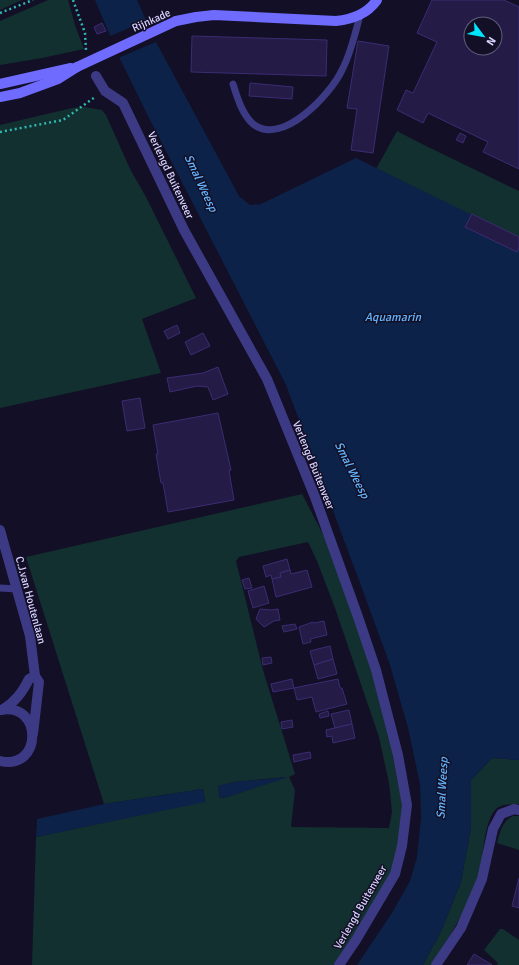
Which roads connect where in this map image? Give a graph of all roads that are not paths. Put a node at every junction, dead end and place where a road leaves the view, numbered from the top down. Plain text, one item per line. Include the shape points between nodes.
1 (377, 0) edge
2 (360, 15) junction
3 (77, 67) junction
4 (96, 76) dead end
5 (0, 84) edge
6 (232, 84) dead end
7 (0, 97) edge
8 (0, 530) edge
9 (3, 549) edge
10 (0, 588) edge
11 (17, 589) junction
12 (35, 676) junction
13 (1, 710) edge
14 (33, 734) junction
15 (0, 761) edge
16 (519, 810) edge
17 (339, 965) edge
18 (436, 965) edge

1 - 2 street, Rijnkade
2 - 3 street, Rijnkade, bridge via 348,20 214,15 196,17 176,22
2 - 6 lane via 342,71 328,93 297,121 274,130 259,128 252,123 240,105
3 - 5 street
3 - 7 street via 58,79 20,93
4 - 17 street, Verlengd Buitenveer via 105,91 123,103 184,230 267,379 315,497 376,670 398,755 406,798 402,846 395,874
8 - 9 street, C.J.van Houtenlaan
9 - 11 street, C.J.van Houtenlaan
10 - 11 lane
11 - 12 street, C.J.van Houtenlaan via 30,636
12 - 13 street via 29,679 16,700
12 - 14 street, C.J.van Houtenlaan via 39,682
13 - 14 street via 16,711 23,715 28,720
14 - 15 street, C.J.van Houtenlaan via 33,742 25,755 12,762
16 - 18 street via 514,809 500,814 492,829 482,879 460,928

